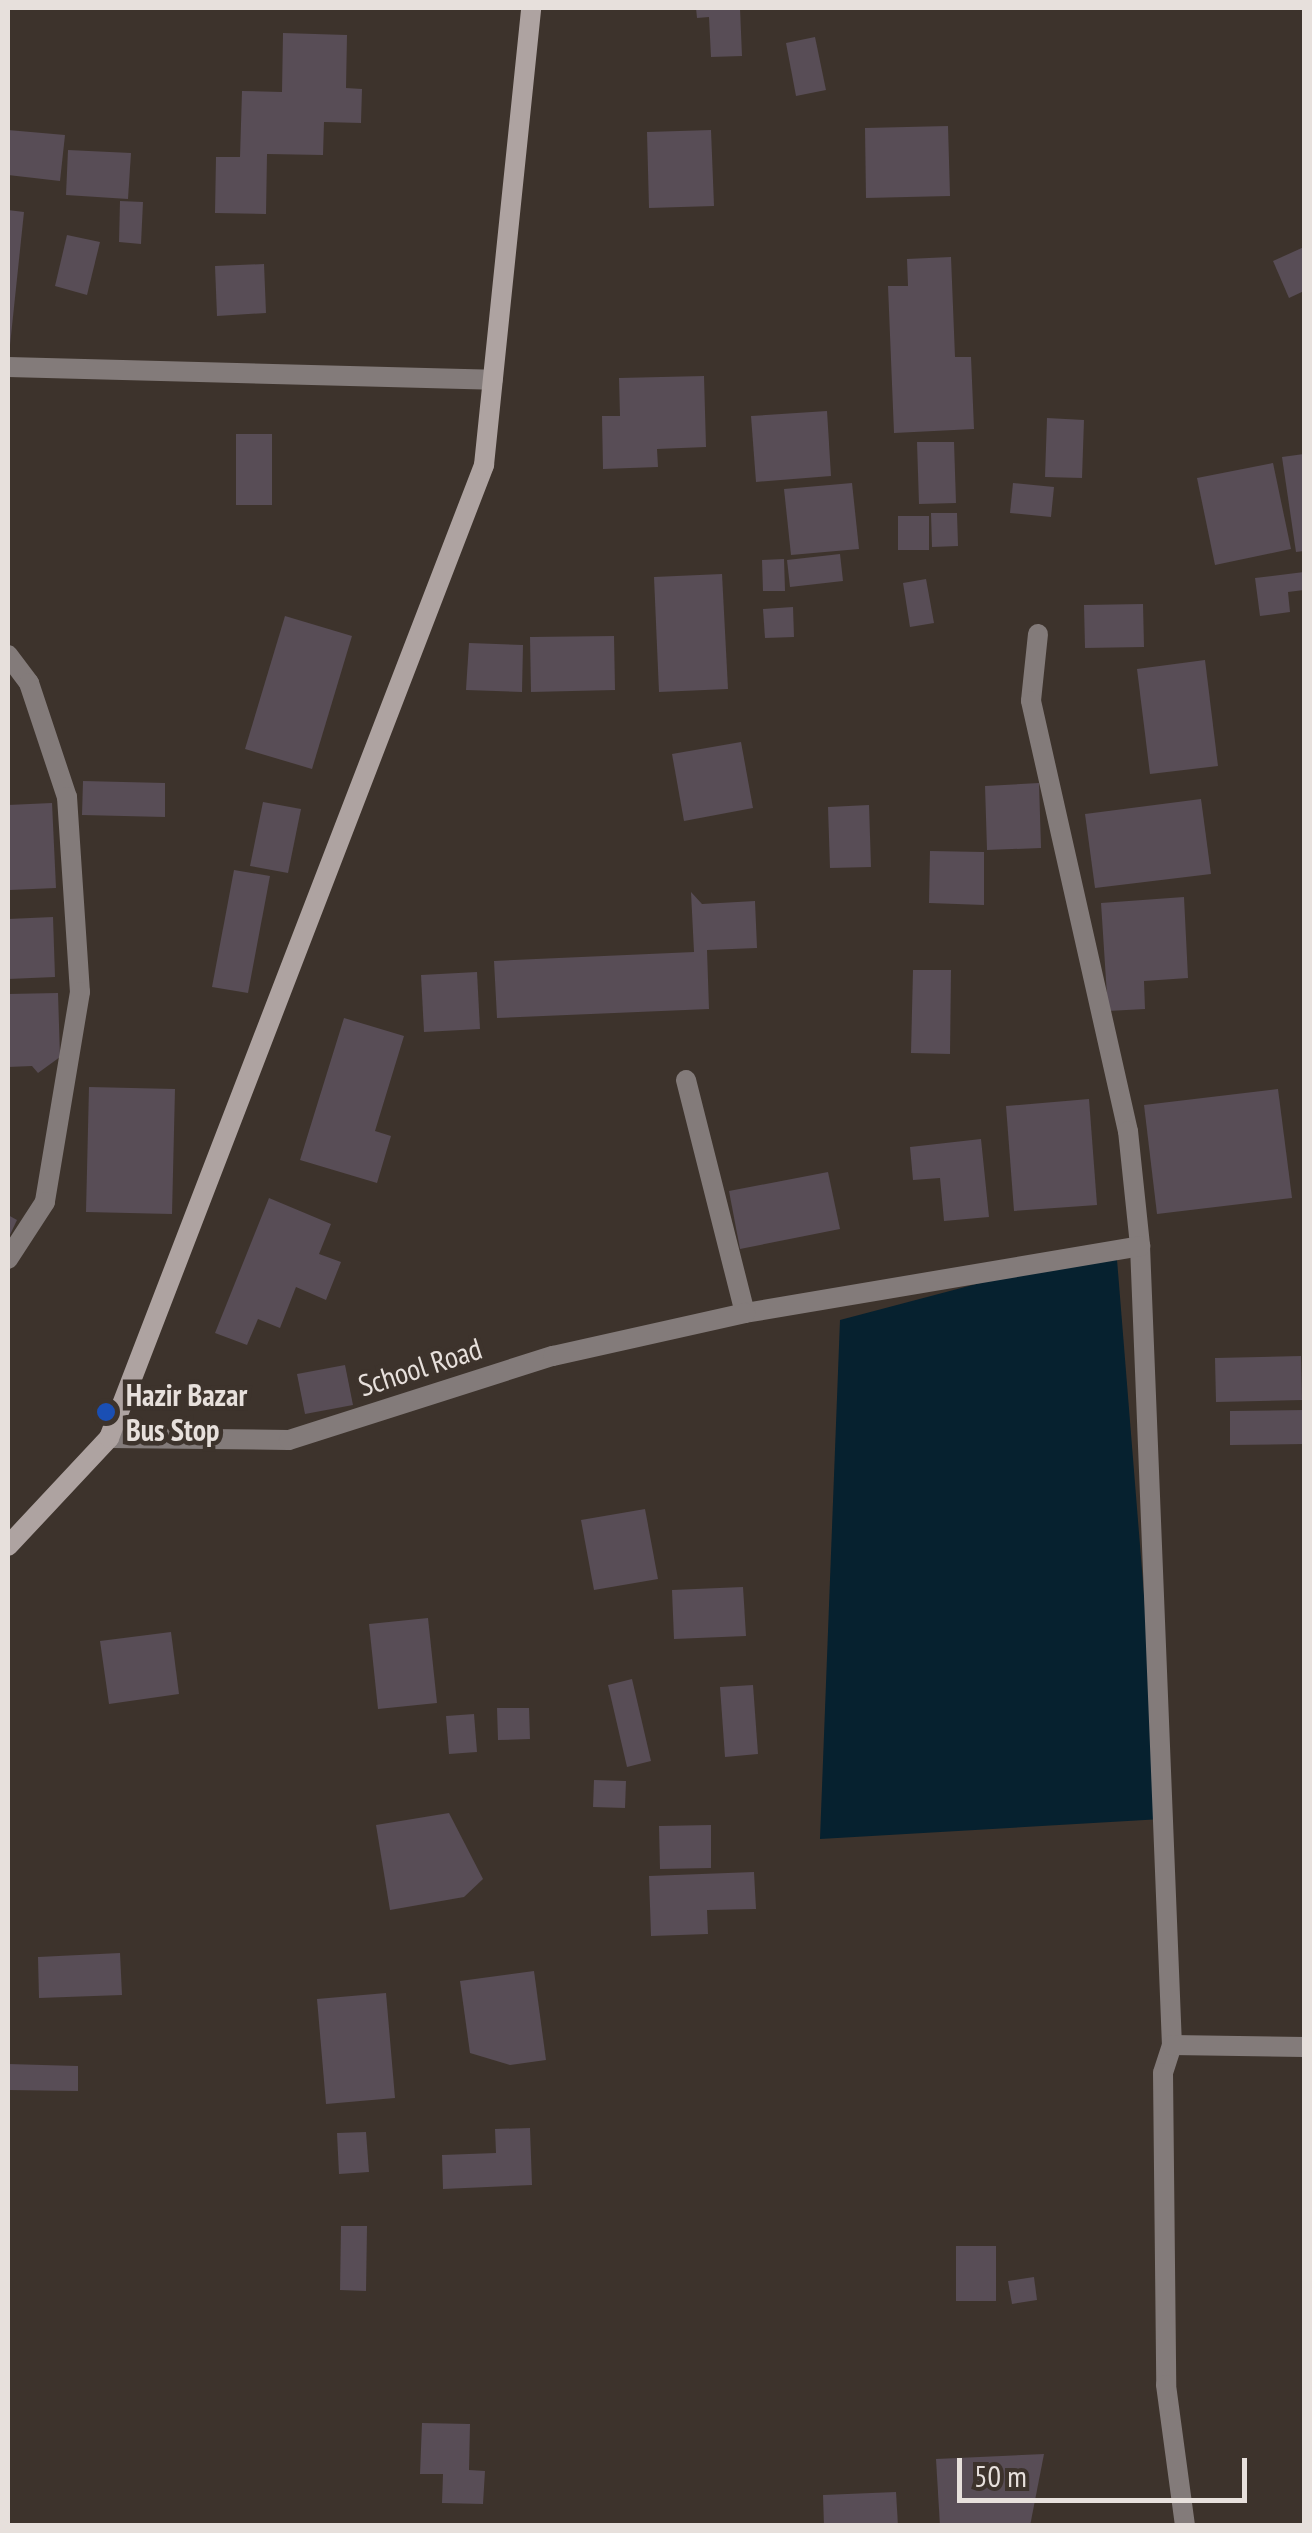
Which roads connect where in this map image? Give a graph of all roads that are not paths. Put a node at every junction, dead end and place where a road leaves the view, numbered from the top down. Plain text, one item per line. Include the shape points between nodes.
1 (532, 8) edge
2 (8, 367) edge
3 (493, 380) junction
4 (1038, 634) dead end
5 (8, 654) edge
6 (686, 1080) dead end
7 (1140, 1246) junction
8 (8, 1259) edge
9 (745, 1312) junction
10 (109, 1438) junction
11 (8, 1546) edge
12 (1172, 2045) junction
13 (1304, 2047) edge
14 (1185, 2526) edge

1 - 3 main road
2 - 3 street
3 - 10 main road via 484,466
4 - 7 street via 1032,702 1128,1132
5 - 8 street via 29,683 67,798 80,992 45,1202
6 - 9 street
7 - 9 street, School Road
7 - 12 street
9 - 10 street, School Road via 553,1356 289,1440
10 - 11 main road
12 - 13 street
12 - 14 street via 1163,2073 1166,2386

